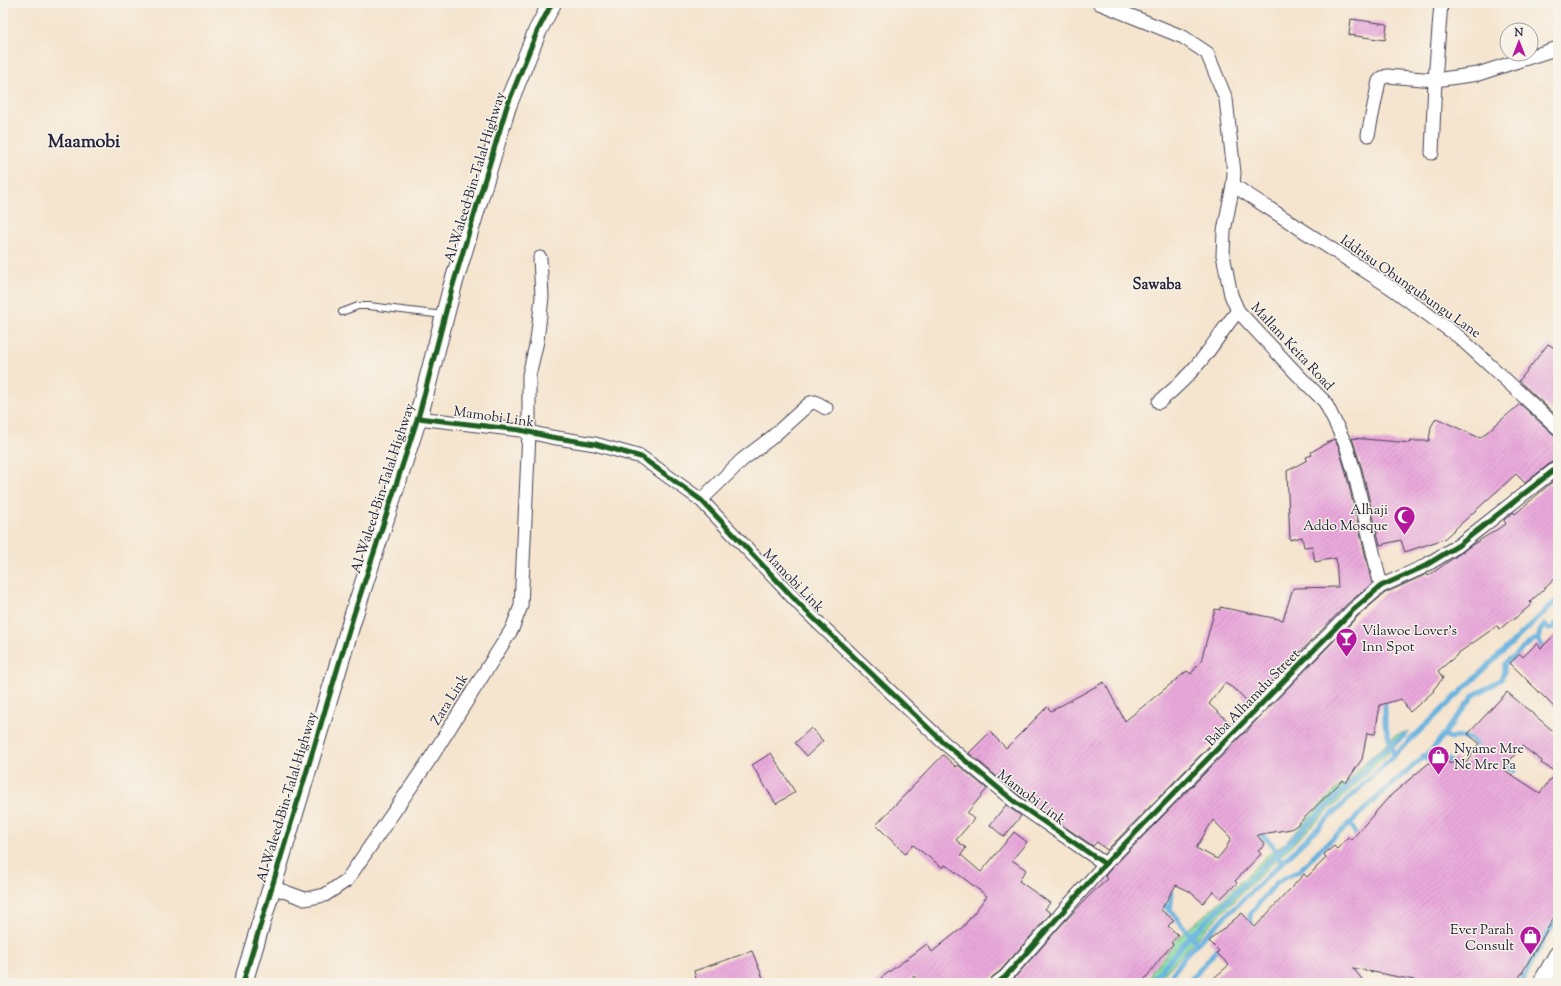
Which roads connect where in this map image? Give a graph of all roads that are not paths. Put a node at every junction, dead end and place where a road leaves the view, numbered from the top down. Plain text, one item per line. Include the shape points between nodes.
1 (552, 3) edge
2 (1099, 3) edge
3 (1441, 3) edge
4 (1558, 48) edge
5 (1435, 80) junction
6 (1368, 135) dead end
7 (1432, 153) dead end
8 (1233, 185) junction
9 (540, 258) dead end
10 (1238, 311) junction
11 (342, 312) dead end
12 (444, 316) junction
13 (1159, 402) dead end
14 (826, 408) dead end
15 (418, 418) junction
16 (1558, 428) edge
17 (529, 433) junction
18 (1558, 467) edge
19 (701, 500) junction
20 (1381, 586) junction
21 (1105, 864) junction
22 (272, 887) junction
23 (1558, 955) edge
24 (243, 983) edge
25 (996, 983) edge
26 (1542, 983) edge

1 - 12 street, Al-Waleed Bin-Talal Highway via 537,32 507,106
2 - 8 street, Mallam Keita Road via 1183,37 1207,54 1226,99 1232,142
3 - 5 street
4 - 5 street via 1478,74
5 - 6 street via 1387,76 1382,78 1379,81
5 - 7 street
8 - 10 street, Mallam Keita Road via 1224,231 1223,255 1231,295
8 - 16 street, Iddrisu Obungubungu Lane via 1390,287 1459,337
9 - 17 street, Zara Link via 542,297 537,341 529,375
10 - 13 street via 1204,357 1176,389
10 - 20 street, Mallam Keita Road via 1326,402 1346,445
11 - 12 lane via 358,306 369,306
12 - 15 street, Al-Waleed Bin-Talal Highway
14 - 19 street via 815,402 810,403 742,460
15 - 17 street, Mamobi Link
15 - 22 street, Al-Waleed Bin-Talal Highway via 354,614
17 - 19 street, Mamobi Link via 595,444 641,457
17 - 22 street, Zara Link via 522,606 512,629 432,756 347,880 326,895 305,899
18 - 20 street, Baba Alhamdu Street via 1459,545
19 - 21 street, Mamobi Link via 804,609 943,742 1015,802
20 - 21 street, Baba Alhamdu Street via 1337,627
21 - 25 street, Baba Alhamdu Street via 1005,977
22 - 24 street, Al-Waleed Bin-Talal Highway
23 - 26 street

